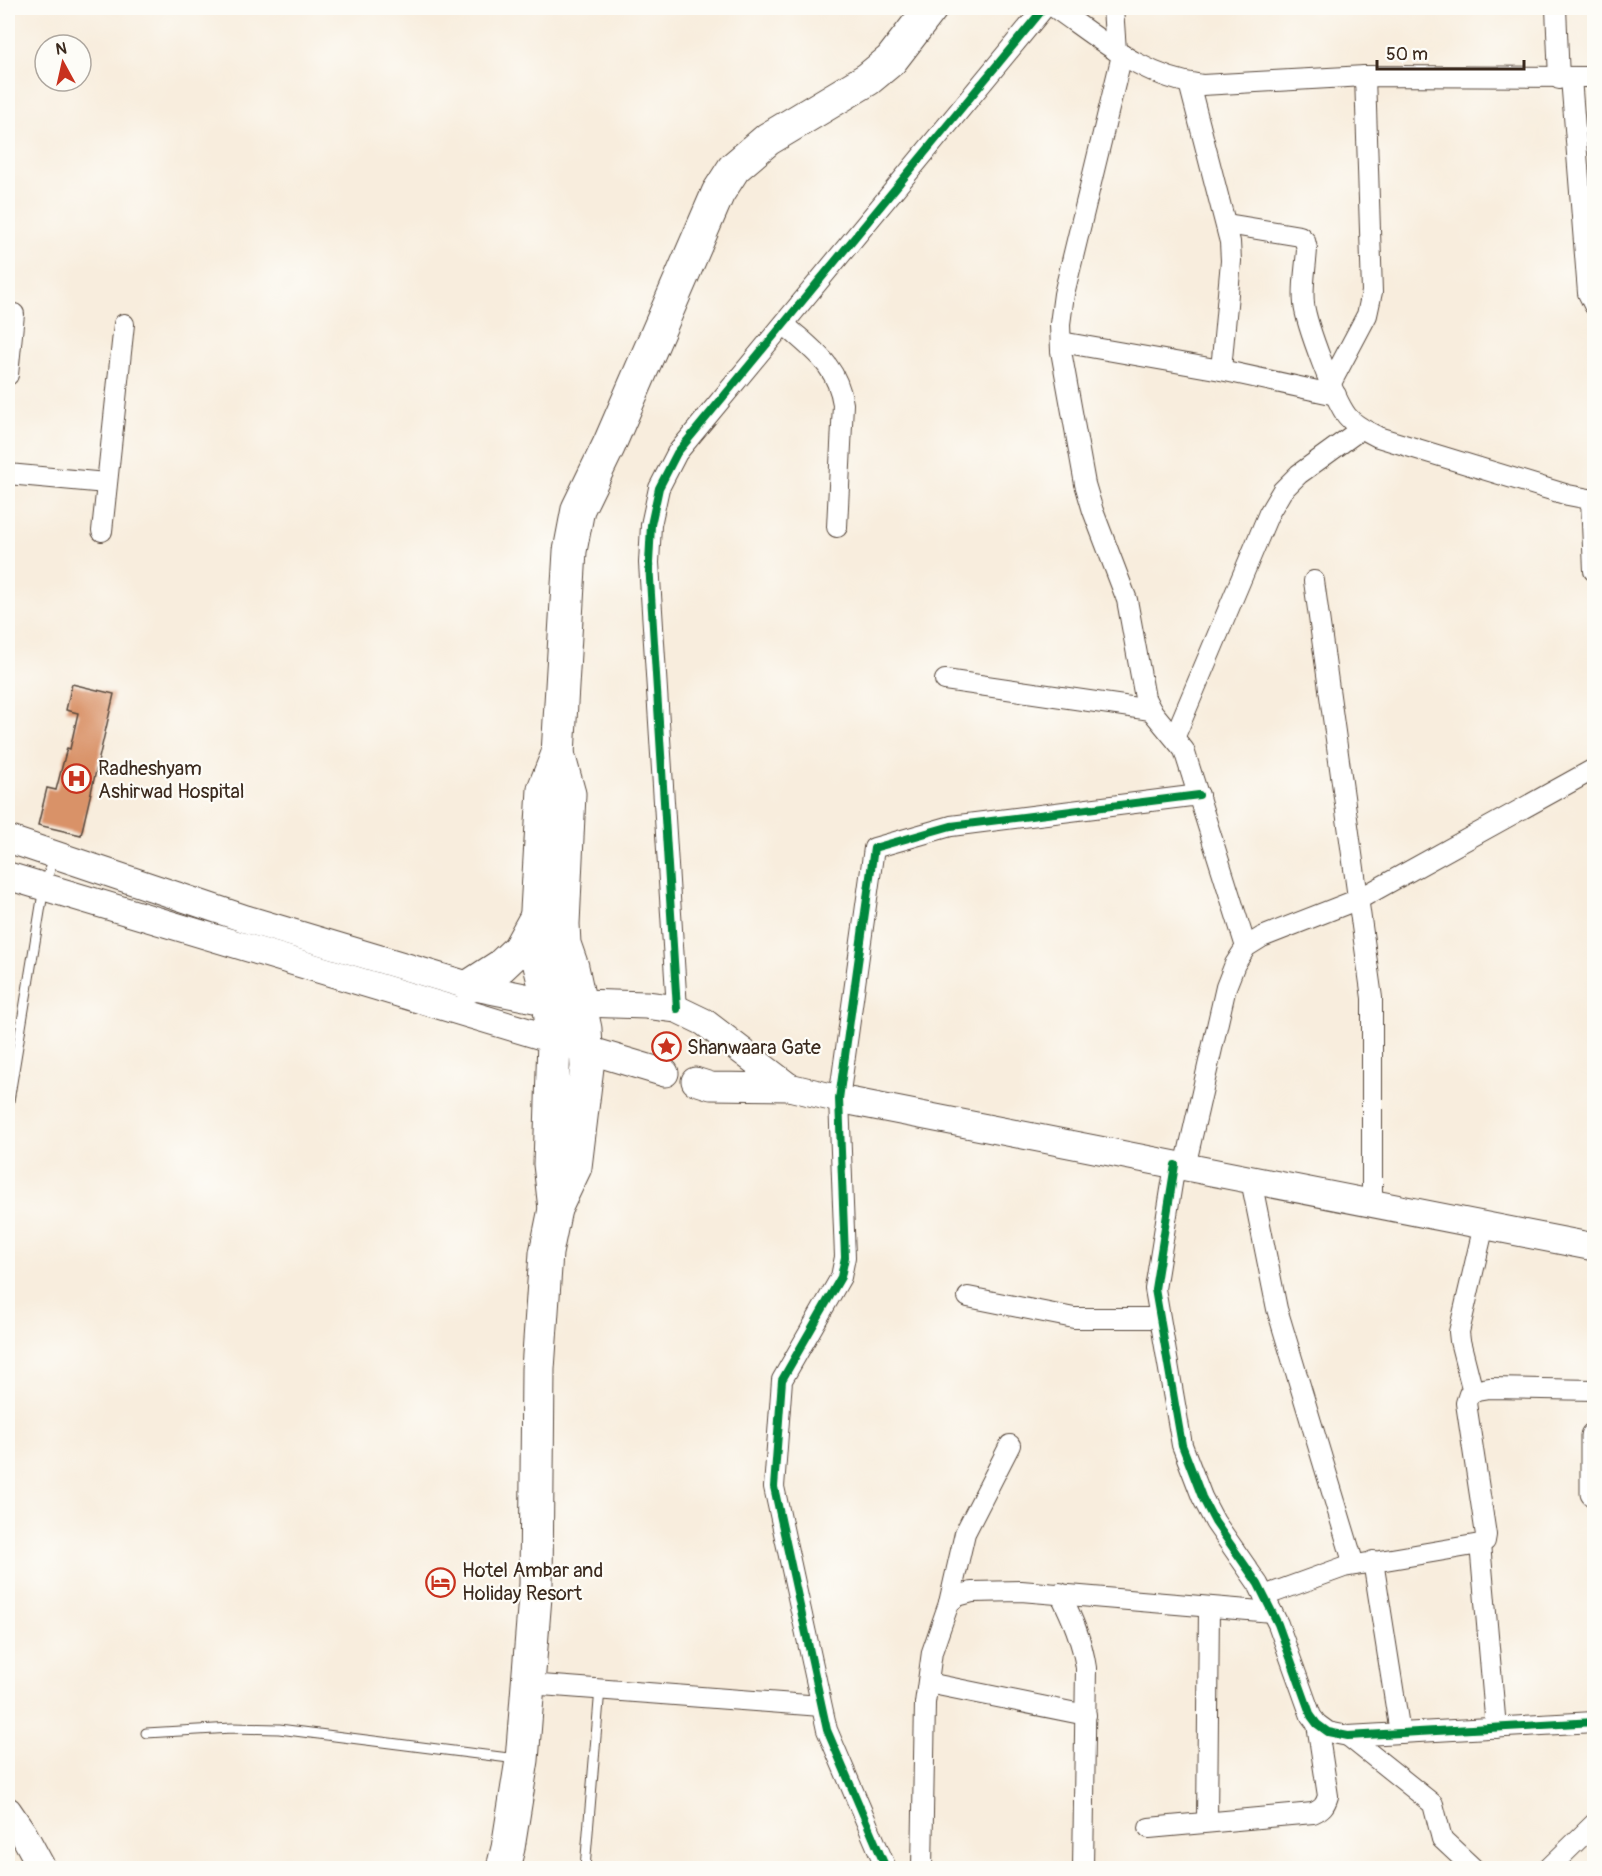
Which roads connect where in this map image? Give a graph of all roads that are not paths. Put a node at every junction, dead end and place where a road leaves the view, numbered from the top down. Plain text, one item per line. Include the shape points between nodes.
1 (931, 8) edge
2 (1044, 8) edge
3 (1055, 8) edge
4 (1113, 8) edge
5 (1556, 8) edge
6 (1119, 53) junction
7 (1365, 76) junction
8 (1594, 77) edge
9 (1565, 78) junction
10 (1189, 83) junction
11 (1227, 224) junction
12 (1594, 305) edge
13 (14, 314) dead end
14 (124, 324) dead end
15 (784, 324) junction
16 (1061, 342) junction
17 (1221, 370) junction
18 (8, 375) edge
19 (1334, 389) junction
20 (1361, 429) junction
21 (8, 474) edge
22 (106, 483) junction
23 (1593, 500) edge
24 (837, 527) dead end
25 (102, 531) dead end
26 (1594, 571) edge
27 (1314, 581) dead end
28 (945, 680) dead end
29 (1151, 710) junction
30 (1175, 736) junction
31 (558, 754) junction
32 (1594, 769) edge
33 (1199, 795) junction
34 (8, 839) edge
35 (55, 855) junction
36 (8, 876) edge
37 (44, 887) junction
38 (1359, 899) junction
39 (537, 916) junction
40 (1246, 947) junction
41 (470, 986) junction
42 (565, 1003) junction
43 (677, 1009) junction
44 (554, 1040) junction
45 (586, 1049) junction
46 (665, 1073) dead end
47 (695, 1081) dead end
48 (789, 1087) junction
49 (839, 1099) junction
50 (8, 1107) edge
51 (1180, 1166) junction
52 (1251, 1180) junction
53 (1371, 1203) junction
54 (555, 1209) junction
55 (1484, 1225) junction
56 (1594, 1247) edge
57 (968, 1297) dead end
58 (1159, 1318) junction
59 (1594, 1390) edge
60 (1473, 1392) junction
61 (1594, 1436) edge
62 (1010, 1445) dead end
63 (1594, 1493) edge
64 (1479, 1544) junction
65 (1364, 1563) junction
66 (1060, 1593) junction
67 (949, 1604) junction
68 (1268, 1604) junction
69 (1209, 1606) junction
70 (928, 1683) junction
71 (528, 1684) junction
72 (600, 1689) junction
73 (821, 1706) junction
74 (1086, 1715) junction
75 (1594, 1722) edge
76 (1317, 1724) junction
77 (1496, 1728) junction
78 (146, 1733) dead end
79 (1400, 1733) junction
80 (1348, 1737) junction
81 (522, 1760) junction
82 (9, 1812) edge
83 (1207, 1822) junction
84 (1594, 1824) edge
85 (1149, 1828) dead end
86 (42, 1869) edge
87 (503, 1869) edge
88 (585, 1869) edge
89 (886, 1869) edge
90 (922, 1869) edge
91 (1083, 1869) edge
92 (1473, 1869) edge
93 (1549, 1869) edge

1 - 31 highway via 891,60 868,79 768,139 734,168 718,193 578,509 570,551
2 - 15 street
3 - 6 street
4 - 6 street
5 - 9 street
6 - 10 street via 1160,76
6 - 16 street via 1064,294
7 - 9 street
7 - 10 street
7 - 19 street via 1372,292 1367,315
8 - 9 street
9 - 12 street via 1588,293
10 - 11 street
11 - 17 street via 1232,261
11 - 19 street via 1300,236 1305,241 1304,307
13 - 18 street
14 - 22 street
15 - 24 street via 834,373 840,388 843,404
15 - 43 street via 677,453 659,488 651,525 649,563
16 - 17 street
16 - 29 street via 1085,484 1127,600 1145,698
17 - 19 street
19 - 20 street via 1348,417
20 - 23 street
20 - 30 street via 1282,491 1269,513
21 - 22 street
22 - 25 street
23 - 26 street
27 - 38 street
28 - 29 street
29 - 30 street
30 - 33 street via 1184,750
31 - 39 highway via 544,789
31 - 42 highway via 569,794 563,924
32 - 38 street
33 - 40 street
33 - 49 street via 951,826 874,848
34 - 35 main road
35 - 37 lane
35 - 41 main road via 246,919
36 - 37 main road
37 - 44 main road
37 - 50 lane
38 - 40 street
38 - 53 street via 1374,1013
39 - 41 highway via 519,949
39 - 42 highway via 535,945
40 - 51 street via 1226,987
41 - 42 main road
42 - 43 main road
42 - 44 highway
42 - 45 highway
43 - 48 main road via 704,1023
44 - 45 main road
44 - 54 highway via 550,1164
45 - 46 main road
45 - 54 highway via 575,1167
47 - 48 main road via 711,1086
48 - 49 main road
49 - 51 main road
49 - 73 street via 845,1257 841,1277 782,1380 774,1487
51 - 52 main road
51 - 58 street via 1155,1281
52 - 53 main road
52 - 65 street via 1277,1309
53 - 55 main road
54 - 71 highway via 546,1253 538,1369 536,1584
55 - 56 main road
55 - 60 street via 1459,1332
57 - 58 street via 1074,1318
58 - 68 street via 1182,1445 1215,1522
59 - 60 street via 1489,1388
60 - 64 street via 1466,1403 1486,1534 1485,1541
61 - 63 main road
62 - 67 street via 965,1533
64 - 65 street
64 - 77 street
65 - 68 street
65 - 79 street
66 - 67 street via 972,1593 957,1596
66 - 69 street
66 - 74 street via 1083,1648
67 - 70 street via 932,1652
68 - 69 street
68 - 76 street via 1306,1705
69 - 83 street
70 - 74 street
70 - 90 street
71 - 72 street
71 - 81 highway
72 - 73 street
72 - 88 lane
73 - 89 street via 826,1730
74 - 91 street
75 - 77 street
76 - 80 street via 1328,1732
76 - 83 street via 1328,1796 1321,1810
77 - 79 street
78 - 81 lane via 279,1729
79 - 80 street
80 - 92 street via 1433,1804 1443,1839
81 - 87 highway
82 - 86 main road
83 - 85 street
84 - 93 street

